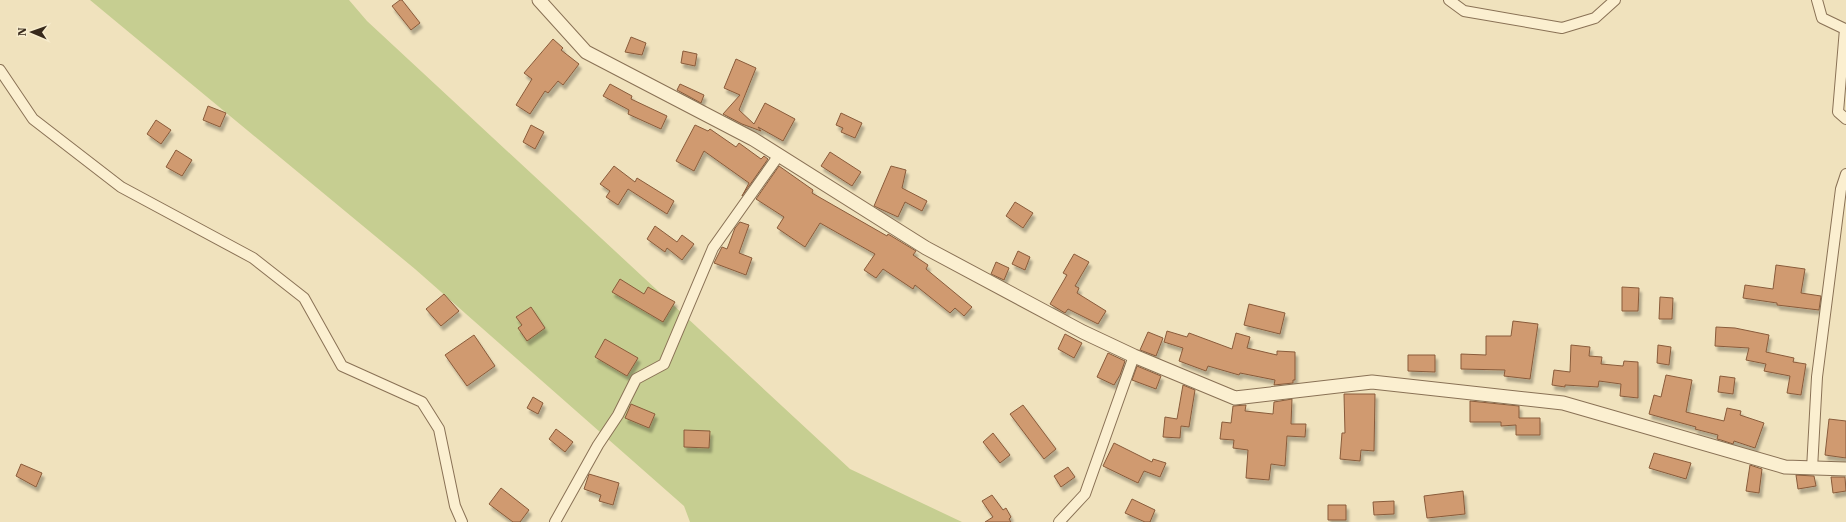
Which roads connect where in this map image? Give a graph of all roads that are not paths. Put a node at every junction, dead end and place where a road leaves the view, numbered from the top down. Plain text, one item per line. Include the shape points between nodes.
1 (539, 0) edge
2 (1449, 0) edge
3 (1615, 0) edge
4 (1817, 0) edge
5 (1846, 29) edge
6 (0, 70) edge
7 (1846, 119) edge
8 (779, 155) junction
9 (1846, 174) edge
10 (1134, 356) junction
11 (1846, 468) edge
12 (1812, 469) junction
13 (462, 522) edge
14 (555, 522) edge
15 (1059, 522) edge

1 - 8 street via 586,52
2 - 3 street via 1464,11 1562,28 1595,18
4 - 5 street via 1822,18
5 - 7 street via 1838,112
6 - 13 street via 33,119 121,187 253,258 304,298 342,366 422,402 439,428 455,506
8 - 10 street via 926,248 1083,332
8 - 14 street via 713,248 664,364 636,379 618,415 598,445
9 - 12 street via 1841,189 1817,377
10 - 12 street via 1235,398 1372,382 1563,403 1785,467
10 - 15 street via 1084,494
11 - 12 street

